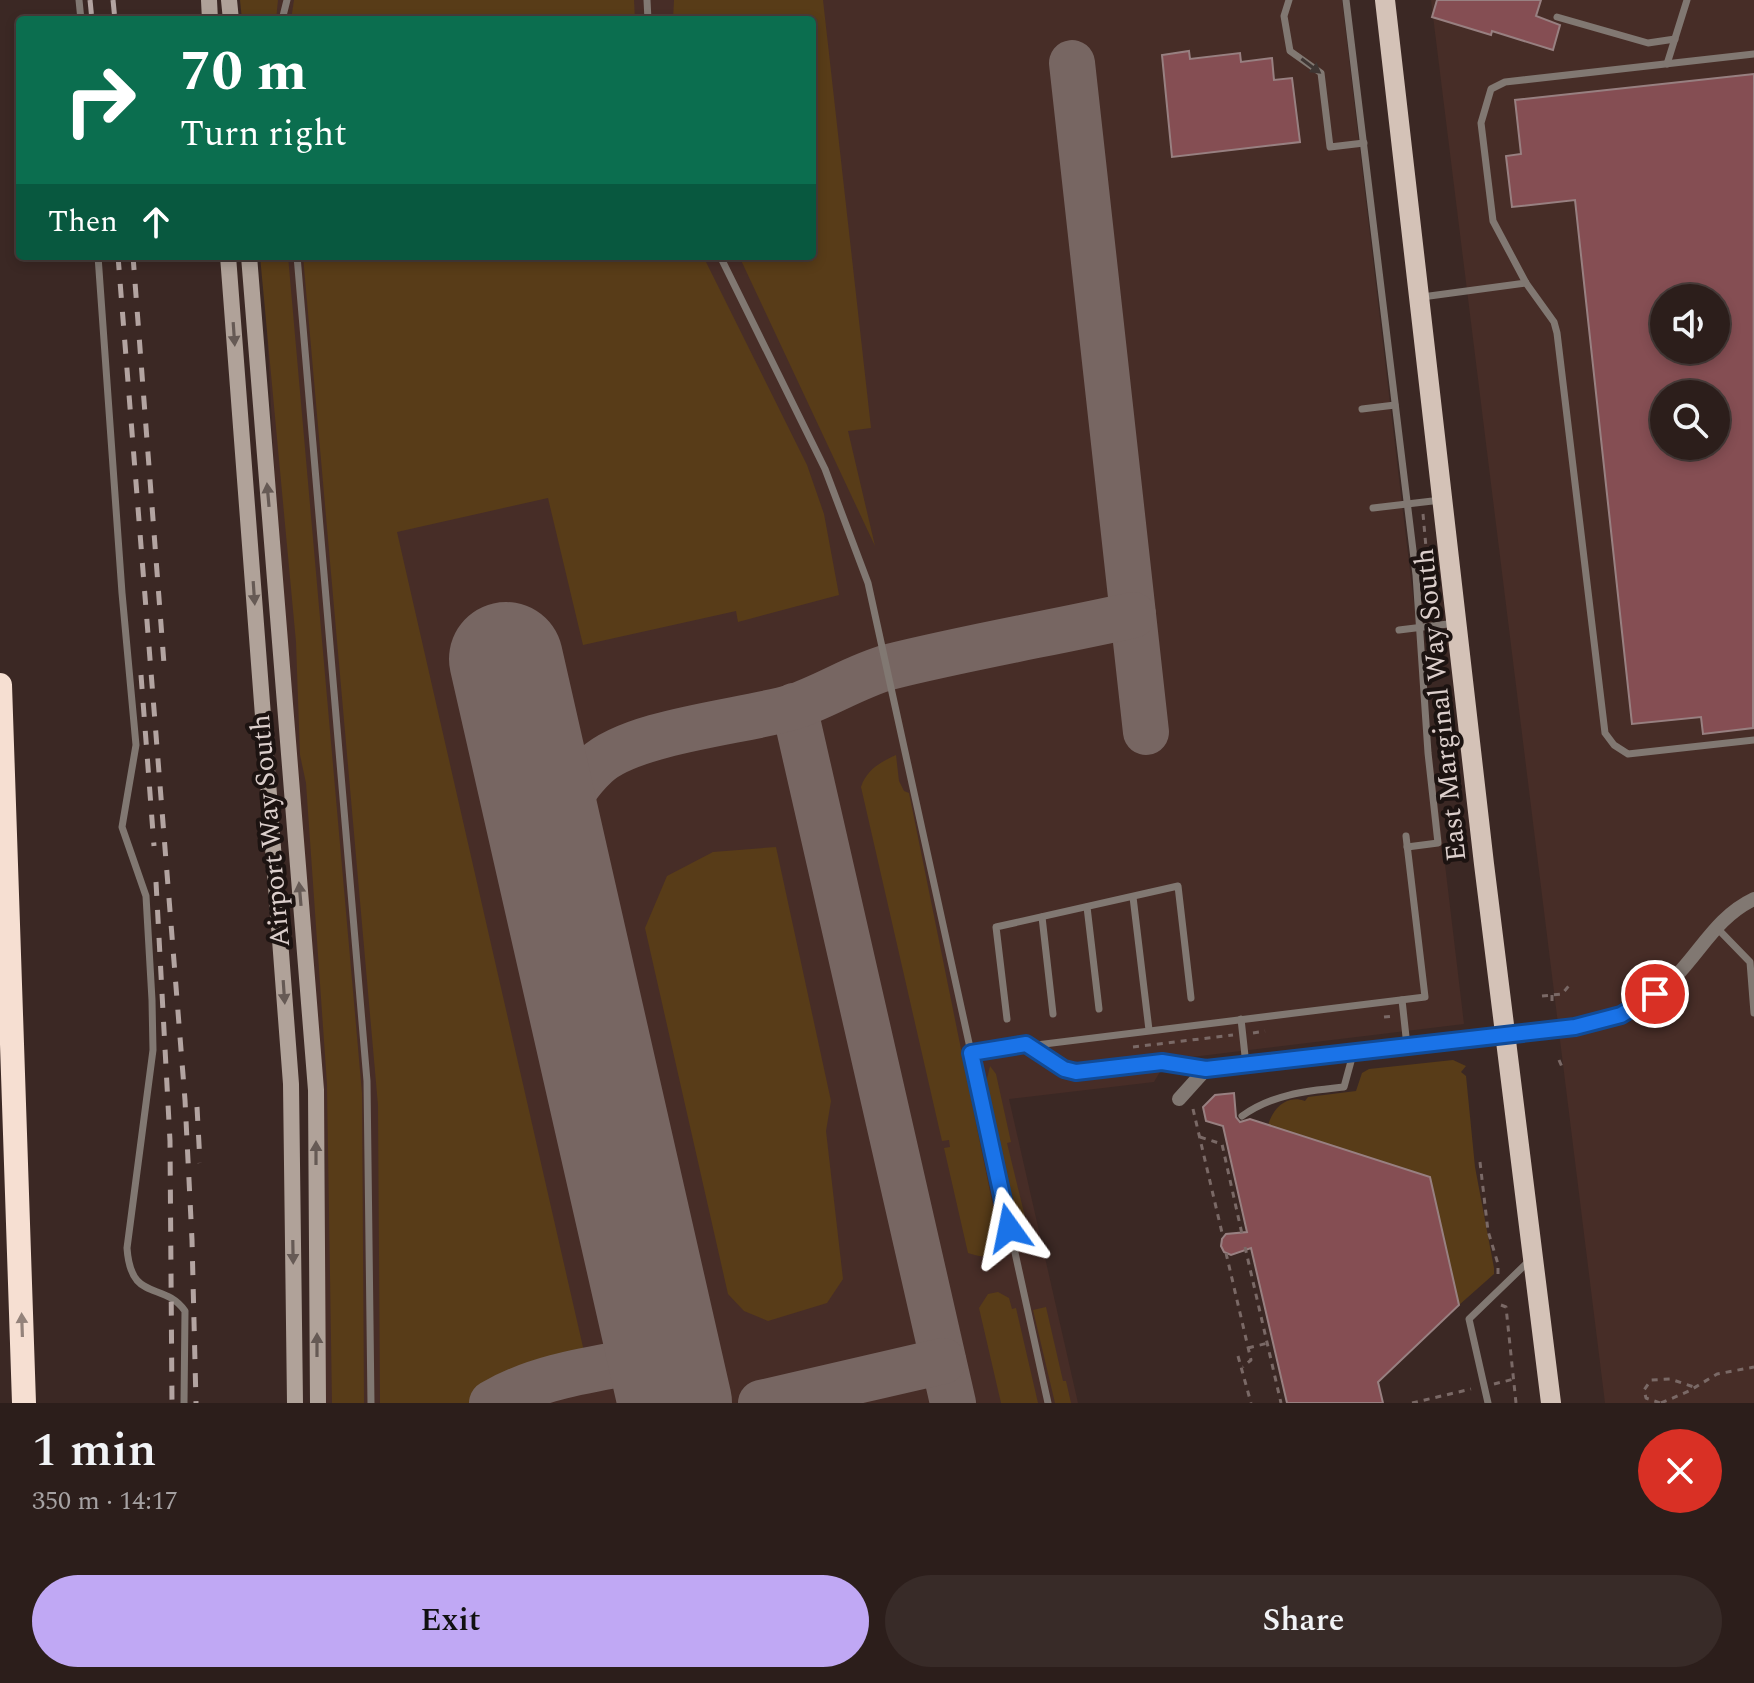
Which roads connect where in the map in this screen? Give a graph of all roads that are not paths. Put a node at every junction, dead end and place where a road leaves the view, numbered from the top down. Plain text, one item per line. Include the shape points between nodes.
1 (1289, 0) edge
2 (1346, 0) edge
3 (1385, 0) edge
4 (1687, 0) edge
5 (1557, 17) dead end
6 (1675, 39) junction
7 (1754, 54) edge
8 (1667, 64) junction
9 (1364, 143) junction
10 (98, 260) edge
11 (228, 260) edge
12 (249, 260) edge
13 (297, 260) edge
14 (722, 260) edge
15 (1526, 283) junction
16 (1419, 297) junction
17 (1395, 405) junction
18 (1362, 409) dead end
19 (1443, 500) junction
20 (1407, 504) junction
21 (1373, 508) dead end
22 (1458, 623) junction
23 (1419, 627) junction
24 (1399, 630) dead end
25 (0, 685) edge
26 (1754, 740) edge
27 (1406, 836) dead end
28 (1407, 847) junction
29 (1133, 897) junction
30 (1754, 899) edge
31 (1087, 907) junction
32 (1042, 917) junction
33 (1716, 928) junction
34 (1191, 998) dead end
35 (1402, 1000) junction
36 (1099, 1009) dead end
37 (1754, 1013) edge
38 (1053, 1014) dead end
39 (1007, 1019) dead end
40 (1241, 1019) junction
41 (1149, 1030) junction
42 (1506, 1034) junction
43 (1026, 1044) junction
44 (1407, 1046) junction
45 (1354, 1052) junction
46 (971, 1053) junction
47 (1246, 1065) junction
48 (1206, 1069) junction
49 (1179, 1099) road end
50 (1242, 1116) dead end
51 (1533, 1257) junction
52 (24, 1403) edge
53 (184, 1403) edge
54 (295, 1403) edge
55 (318, 1403) edge
56 (371, 1403) edge
57 (1048, 1403) edge
58 (1488, 1403) edge
59 (1551, 1403) edge

1 -> 9 lane via 1284,16 1290,51 1321,73 1330,147
2 - 9 lane
3 - 16 main road, East Marginal Way South
4 - 6 lane
5 - 6 lane via 1648,43
6 - 8 lane
7 - 8 lane
8 - 15 lane via 1505,82 1491,89 1481,123 1493,221
9 - 17 lane
10 - 53 lane via 136,745 122,827 146,896 152,1000 153,1050 128,1258 135,1278 185,1311
11 -> 54 main road, Airport Way South via 291,1084
55 -> 12 main road, Airport Way South via 316,1090
13 - 56 lane via 367,1081
14 - 46 lane via 825,469 868,583
15 - 16 lane
15 - 26 lane via 1557,333 1605,733 1628,754
16 - 19 main road, East Marginal Way South
17 - 18 lane
17 - 20 lane
19 - 20 lane
19 - 22 main road, East Marginal Way South
20 - 21 lane
20 - 23 lane
22 - 23 lane
22 - 42 main road, East Marginal Way South
23 - 24 lane
23 - 28 lane via 1438,843
52 -> 25 highway
27 - 28 lane
28 - 35 lane via 1425,997
29 - 31 lane
29 - 34 lane via 1178,886
29 - 41 lane
30 - 33 street
31 - 32 lane
31 - 36 lane
32 - 38 lane
32 - 39 lane via 996,927
33 - 37 lane via 1750,962
33 - 42 street via 1677,975 1639,1006 1596,1023
35 - 40 lane
35 - 44 lane
40 - 41 lane
40 - 47 lane
41 - 43 lane
42 - 44 street
42 - 51 main road, East Marginal Way South
43 - 46 lane
43 - 48 lane via 1076,1072 1162,1062
44 - 45 street
45 - 47 street
45 - 50 lane via 1344,1087 1274,1098
46 - 57 lane
47 - 48 street
48 - 49 street
51 - 58 lane via 1469,1319
51 - 59 main road, East Marginal Way South

